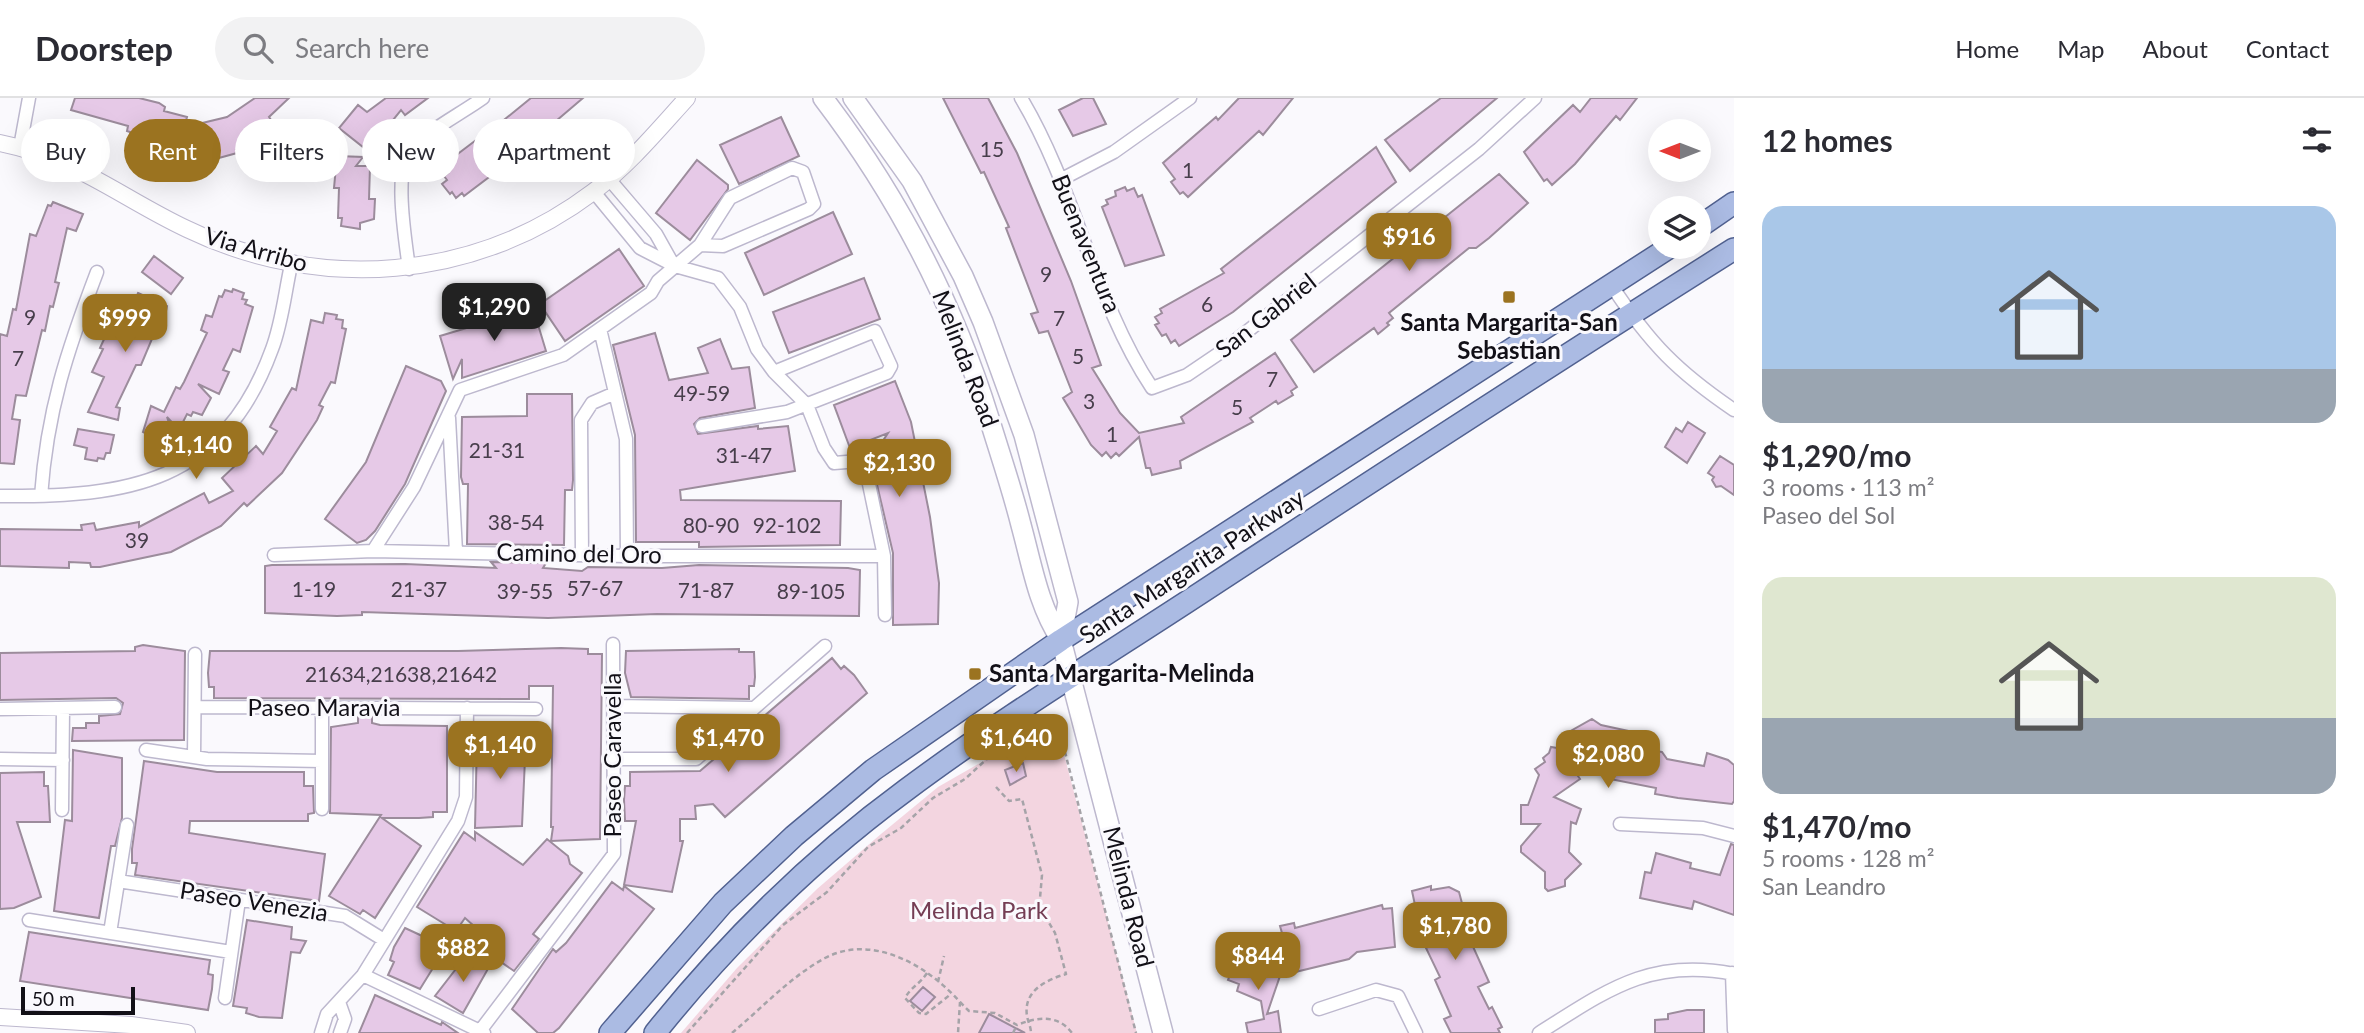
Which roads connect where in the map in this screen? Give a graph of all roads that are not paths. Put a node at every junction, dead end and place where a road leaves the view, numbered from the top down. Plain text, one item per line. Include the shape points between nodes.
1 (29, 98) edge
2 (483, 98) edge
3 (687, 98) edge
4 (823, 98) edge
5 (853, 98) edge
6 (1021, 98) edge
7 (1190, 98) edge
8 (1535, 98) edge
9 (0, 142) edge
10 (20, 146) junction
11 (635, 154) edge
12 (1062, 178) junction
13 (606, 182) edge
14 (612, 182) edge
15 (594, 192) junction
16 (1734, 203) edge
17 (1711, 219) edge
18 (700, 245) junction
19 (1734, 248) edge
20 (1652, 259) edge
21 (291, 265) junction
22 (675, 266) junction
23 (409, 269) junction
24 (97, 272) dead end
25 (1612, 286) junction
26 (1630, 314) junction
27 (600, 329) junction
28 (774, 372) junction
29 (1152, 388) joint
30 (615, 393) junction
31 (807, 405) junction
32 (1734, 410) edge
33 (449, 414) junction
34 (702, 426) dead end
35 (0, 496) edge
36 (41, 496) junction
37 (373, 551) junction
38 (456, 552) junction
39 (274, 555) dead end
40 (582, 555) junction
41 (627, 556) junction
42 (884, 556) junction
43 (885, 615) dead end
44 (1061, 640) junction
45 (612, 644) dead end
46 (825, 646) dead end
47 (195, 654) dead end
48 (1071, 677) junction
49 (614, 706) junction
50 (115, 707) dead end
51 (63, 708) junction
52 (195, 708) junction
53 (467, 708) junction
54 (753, 708) junction
55 (0, 709) edge
56 (321, 709) junction
57 (536, 709) dead end
58 (146, 750) dead end
59 (194, 757) junction
60 (614, 759) junction
61 (0, 760) edge
62 (63, 760) junction
63 (321, 761) junction
64 (321, 809) dead end
65 (62, 810) dead end
66 (1620, 824) dead end
67 (127, 825) dead end
68 (1734, 836) edge
69 (118, 881) junction
70 (239, 900) junction
71 (29, 920) dead end
72 (110, 933) junction
73 (384, 940) junction
74 (231, 952) junction
75 (1733, 973) edge
76 (363, 975) junction
77 (225, 998) dead end
78 (340, 1002) junction
79 (1320, 1009) dead end
80 (0, 1017) edge
81 (1734, 1031) edge
82 (181, 1032) edge
83 (482, 1032) edge
84 (321, 1033) edge
85 (340, 1033) edge
86 (610, 1033) edge
87 (655, 1033) edge
88 (1163, 1033) edge
89 (1416, 1033) edge
90 (1539, 1033) edge

1 - 10 street
2 - 23 street via 410,148 402,213
3 - 11 street, Via Arribo
4 - 44 main road, Melinda Road via 874,170 940,288 983,397 1045,616
5 - 44 main road, Melinda Road via 912,181 983,322 1024,435 1068,602
6 - 12 street, Buenaventura
7 - 12 street via 1114,152
8 - 29 street, San Gabriel via 1479,149 1221,352 1186,375
9 - 10 street, Via Arribo
10 - 21 street, Via Arribo via 85,171 186,229
12 - 29 street, Buenaventura via 1130,355
13 - 15 street, Via Arribo
14 - 22 street via 656,234
15 - 22 street via 640,247
15 - 23 street, Via Arribo via 516,239 467,257
16 - 17 main road
18 - 18 street via 730,198 792,168 803,172 814,196 809,209 723,246
18 - 22 street
19 - 26 main road, Santa Margarita Parkway
20 - 25 main road, Santa Margarita Parkway
21 - 23 street, Via Arribo via 331,270
21 - 36 street via 273,347 251,398 221,435 186,466 147,481 95,494
22 - 27 street via 641,301
22 - 28 street via 718,278 740,307 757,349
24 - 36 street via 69,346 49,421
25 - 26 street
25 - 44 main road, Santa Margarita Parkway
26 - 32 street via 1681,373
26 - 48 main road, Santa Margarita Parkway
27 - 30 street
27 - 33 street via 546,363 460,390
28 - 31 street
28 - 31 street via 878,333 890,371
30 - 40 street via 592,403 581,420
30 - 41 street via 626,439
31 - 34 street
31 - 42 street via 834,463 859,461 865,465
33 - 37 street via 414,487
33 - 38 street
35 - 36 street
37 - 38 street, Camino del Oro
37 - 39 street, Camino del Oro
38 - 40 street, Camino del Oro
40 - 41 street, Camino del Oro
41 - 42 street, Camino del Oro
42 - 43 street
44 - 48 main road, Melinda Road
44 - 86 main road, Santa Margarita Parkway via 937,723 803,827 698,928
45 - 49 street, Paseo Caravella
46 - 54 street
47 - 52 street
48 - 87 main road, Santa Margarita Parkway via 904,791 826,855 731,945
48 - 88 main road, Melinda Road
49 - 54 street
49 - 60 street, Paseo Caravella
50 - 51 street
51 - 55 street
51 - 62 street
52 - 56 street, Paseo Maravia
52 - 59 street
53 - 56 street, Paseo Maravia
53 - 57 street, Paseo Maravia
53 - 73 street via 464,809
54 - 60 street via 696,759
56 - 63 street
58 - 59 street
59 - 63 street
60 - 83 street, Paseo Caravella via 614,854
61 - 62 street
62 - 65 street
63 - 64 street
66 - 68 street via 1703,828
67 - 69 street
69 - 70 street, Paseo Venezia
69 - 72 street
70 - 73 street, Paseo Venezia via 345,916
70 - 74 street
71 - 72 street
72 - 74 street
73 - 76 street
74 - 77 street
75 - 81 street
75 - 90 street via 1687,968 1644,975 1606,991
76 - 78 street
76 - 83 street
78 - 84 street via 327,1014
78 - 85 street via 345,1019
79 - 89 street via 1376,990 1398,996
80 - 82 street

